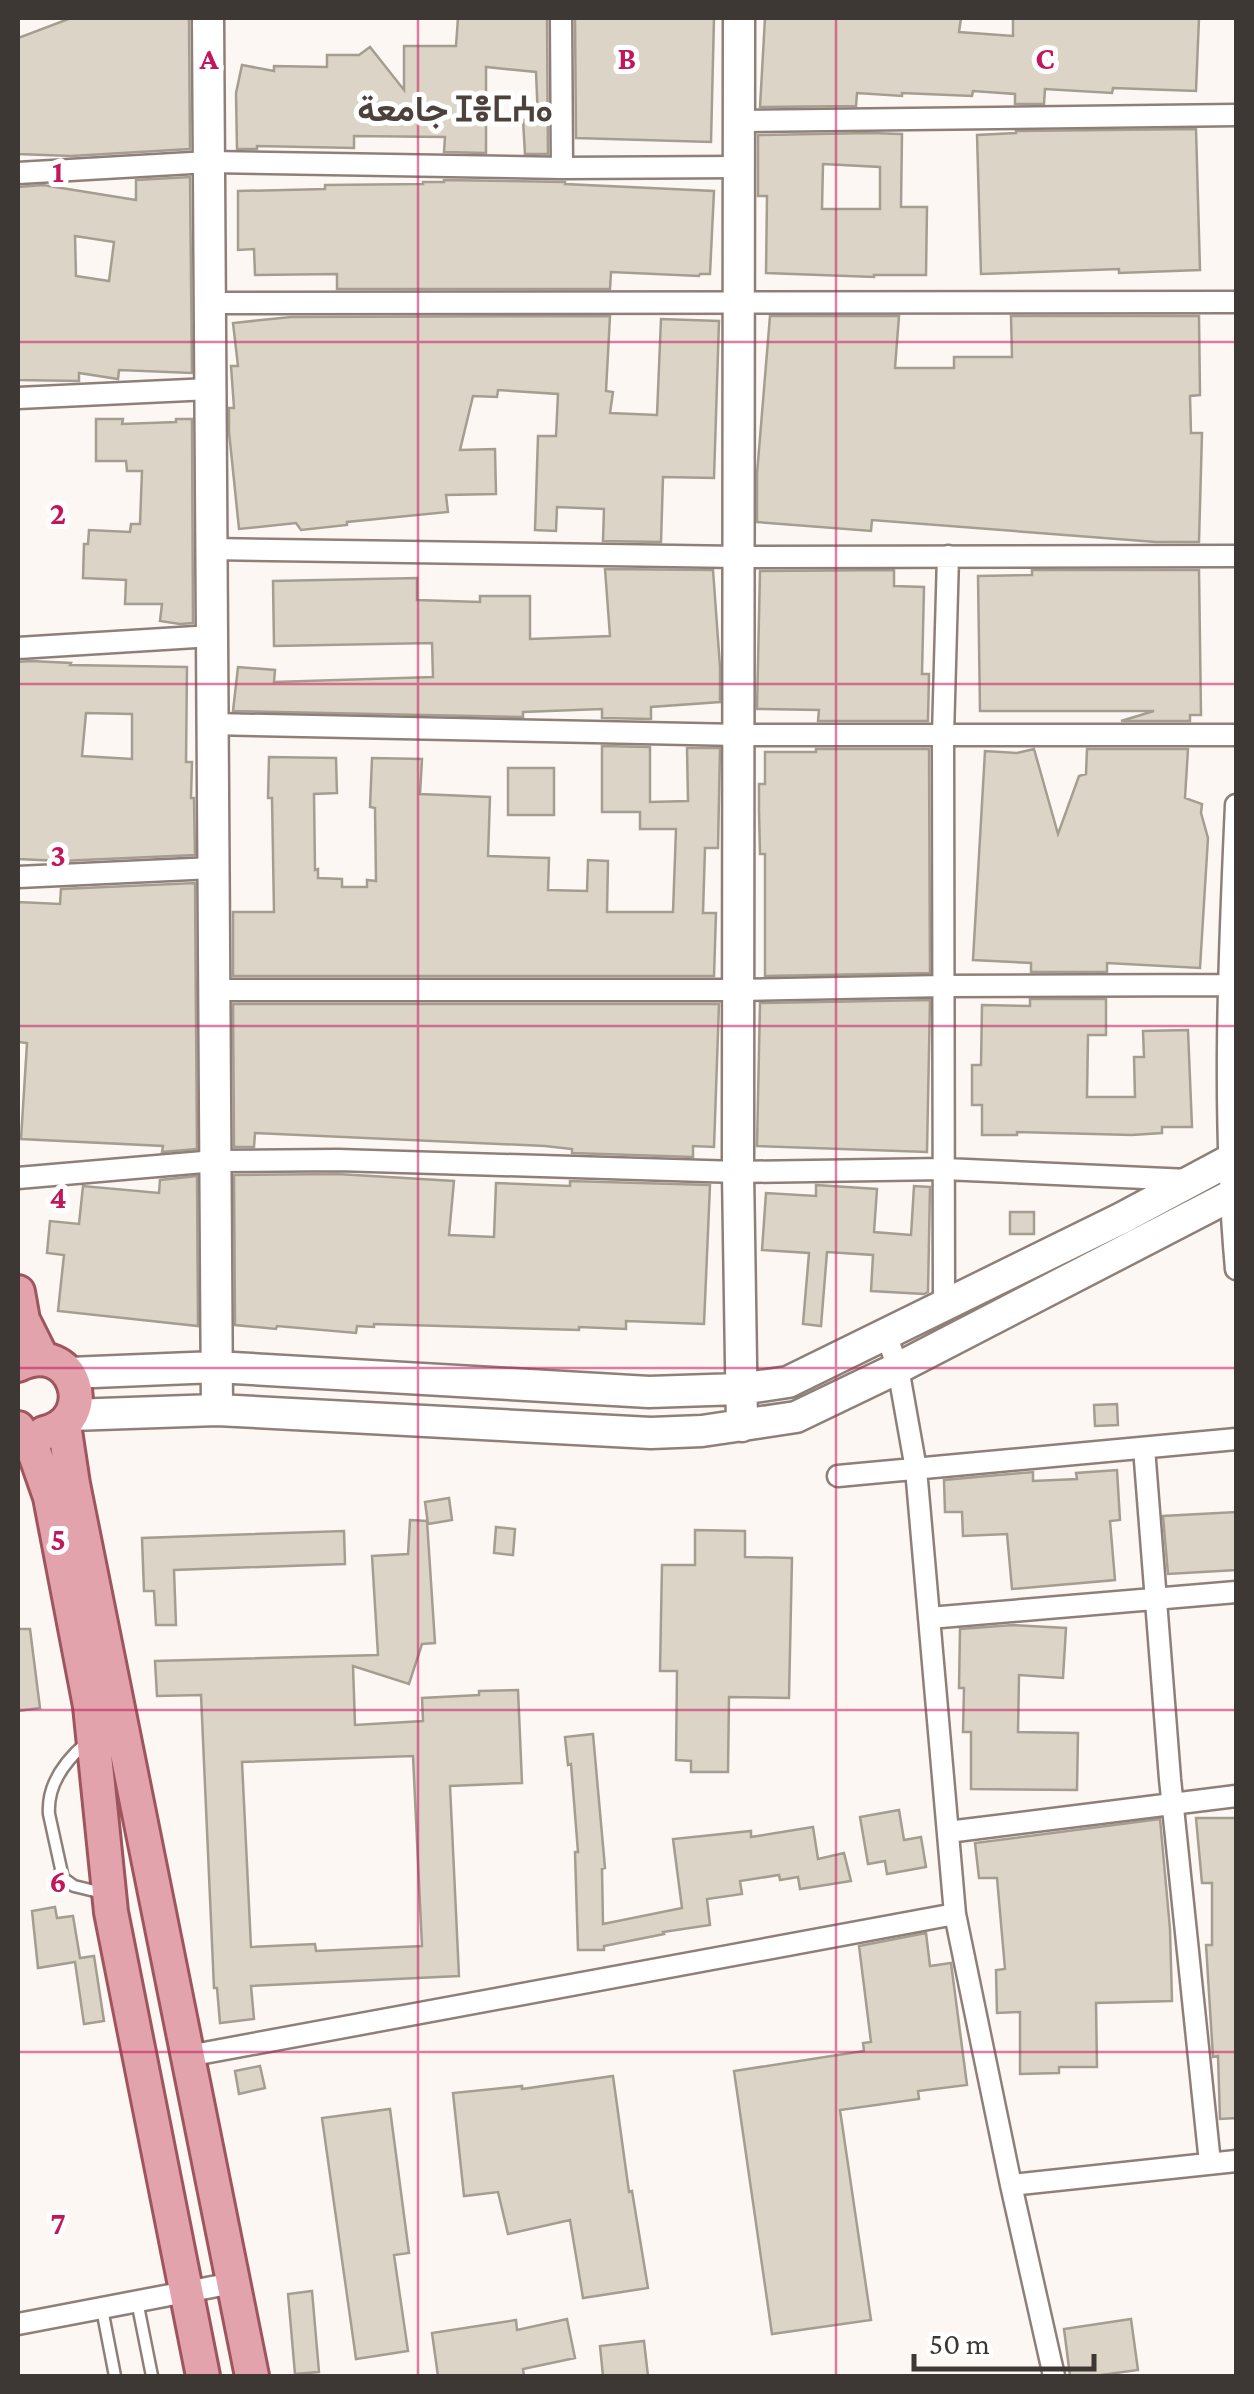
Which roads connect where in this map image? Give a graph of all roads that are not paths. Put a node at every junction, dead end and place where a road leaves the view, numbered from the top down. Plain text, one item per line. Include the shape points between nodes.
1 (208, 18) edge
2 (561, 18) edge
3 (739, 18) edge
4 (1236, 115) edge
5 (739, 120) junction
6 (209, 162) junction
7 (739, 167) junction
8 (562, 168) junction
9 (18, 172) edge
10 (739, 301) junction
11 (1236, 302) edge
12 (210, 303) junction
13 (210, 389) junction
14 (18, 398) edge
15 (211, 549) junction
16 (948, 556) junction
17 (1236, 556) edge
18 (739, 557) junction
19 (212, 636) junction
20 (18, 648) edge
21 (212, 724) junction
22 (739, 734) junction
23 (943, 735) junction
24 (1236, 735) edge
25 (1236, 804) edge
26 (213, 868) junction
27 (18, 878) edge
28 (1232, 985) edge
29 (944, 986) junction
30 (214, 990) junction
31 (738, 990) junction
32 (1233, 1159) edge
33 (215, 1161) junction
34 (944, 1169) junction
35 (738, 1172) junction
36 (18, 1178) edge
37 (1193, 1180) junction
38 (1233, 1195) edge
39 (1235, 1237) edge
40 (1236, 1269) edge
41 (18, 1292) edge
42 (944, 1306) junction
43 (886, 1334) junction
44 (33, 1365) edge
45 (216, 1367) junction
46 (898, 1368) junction
47 (740, 1389) junction
48 (648, 1392) junction
49 (217, 1410) junction
50 (68, 1420) junction
51 (742, 1426) junction
52 (18, 1428) edge
53 (652, 1433) junction
54 (1236, 1439) edge
55 (1144, 1448) junction
56 (916, 1469) junction
57 (838, 1476) dead end
58 (1236, 1592) edge
59 (1156, 1599) junction
60 (929, 1618) junction
61 (109, 1734) junction
62 (1236, 1796) edge
63 (1172, 1803) junction
64 (948, 1832) junction
65 (108, 1894) junction
66 (955, 1914) junction
67 (188, 2056) junction
68 (1236, 2161) edge
69 (1210, 2163) junction
70 (1011, 2185) junction
71 (233, 2283) junction
72 (186, 2292) junction
73 (138, 2301) junction
74 (102, 2308) junction
75 (18, 2324) edge
76 (115, 2376) edge
77 (152, 2376) edge
78 (202, 2376) edge
79 (252, 2376) edge
80 (1054, 2376) edge

1 - 6 street
2 - 8 street
3 - 5 street
4 - 5 street
5 - 7 street
6 - 8 street
6 - 9 street
6 - 12 street
7 - 8 street
7 - 10 street
10 - 11 street
10 - 12 street
10 - 18 street
12 - 13 street
13 - 14 street
13 - 15 street
15 - 18 street
15 - 19 street
16 - 17 street
16 - 18 street
16 - 23 street
18 - 22 street
19 - 20 street
19 - 21 street
21 - 22 street
21 - 26 street
22 - 23 street
22 - 31 street
23 - 24 street
23 - 29 street
25 - 28 street
26 - 27 street
26 - 30 street
28 - 29 street
28 - 32 street
29 - 31 street
29 - 34 street
30 - 31 street
30 - 33 street
31 - 35 street
32 - 37 street
32 - 38 street
33 - 35 street
33 - 36 street
33 - 45 street
34 - 35 street
34 - 37 street
34 - 42 street
35 - 47 street
37 - 42 street
38 - 39 street
38 - 46 street
39 - 40 street
41 - 44 main road
42 - 43 street
43 - 46 street
43 - 47 street via 788,1382
44 - 45 street
44 - 50 main road via 75,1386
45 - 48 street
45 - 49 street
46 - 51 street via 796,1417
46 - 56 street
47 - 48 street
47 - 51 street
48 - 53 street
49 - 50 street
49 - 53 street
50 - 52 main road via 41,1434
50 - 61 main road
51 - 53 street
52 - 61 main road via 46,1482
54 - 55 street
55 - 56 street
55 - 59 street
56 - 57 street
56 - 60 street
58 - 59 street
59 - 60 street
59 - 63 street
60 - 64 street
61 - 65 main road
61 - 65 lane via 74,1754 58,1775 48,1814 64,1878
61 - 67 main road
62 - 63 street
63 - 64 street
63 - 69 street
64 - 66 street
65 - 72 main road
66 - 67 street
66 - 70 street
67 - 71 main road
68 - 69 street
69 - 70 street
70 - 80 street
71 - 72 street
71 - 79 main road
72 - 73 street
72 - 78 main road
73 - 74 street
73 - 77 lane
74 - 75 street
74 - 76 lane

